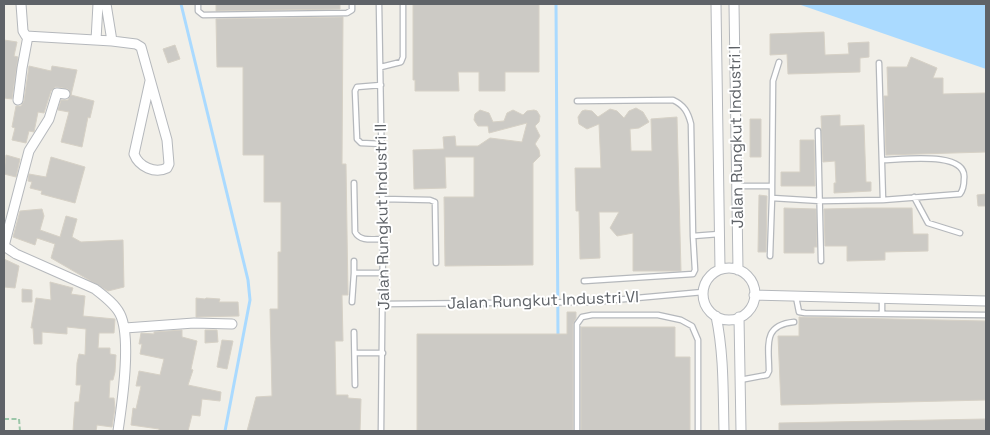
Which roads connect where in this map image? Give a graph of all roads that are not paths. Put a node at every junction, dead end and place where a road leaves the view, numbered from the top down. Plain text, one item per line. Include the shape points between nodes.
1 (22, 4) edge
2 (98, 4) edge
3 (106, 4) edge
4 (198, 4) edge
5 (352, 4) edge
6 (379, 4) edge
7 (402, 4) edge
8 (716, 4) edge
9 (734, 4) edge
10 (28, 36) junction
11 (96, 40) junction
12 (112, 41) junction
13 (779, 62) dead end
14 (879, 63) dead end
15 (381, 67) junction
16 (150, 81) junction
17 (381, 85) junction
18 (65, 94) dead end
19 (18, 100) dead end
20 (577, 101) dead end
21 (818, 131) dead end
22 (382, 144) junction
23 (882, 160) junction
24 (354, 183) dead end
25 (738, 186) junction
26 (772, 186) junction
27 (914, 197) junction
28 (772, 198) junction
29 (383, 199) junction
30 (883, 200) junction
31 (821, 201) junction
32 (960, 233) dead end
33 (720, 234) junction
34 (693, 236) junction
35 (384, 239) junction
36 (4, 246) edge
37 (770, 256) dead end
38 (354, 261) dead end
39 (821, 261) dead end
40 (436, 263) dead end
41 (720, 269) junction
42 (738, 270) junction
43 (354, 273) junction
44 (383, 273) junction
45 (584, 281) dead end
46 (703, 292) junction
47 (754, 295) junction
48 (796, 297) junction
49 (882, 299) junction
50 (926, 300) junction
51 (986, 301) edge
52 (352, 302) dead end
53 (592, 302) junction
54 (383, 304) junction
55 (882, 313) junction
56 (926, 314) junction
57 (986, 314) edge
58 (592, 315) junction
59 (716, 316) junction
60 (739, 317) junction
61 (794, 322) dead end
62 (232, 324) dead end
63 (125, 328) junction
64 (354, 332) dead end
65 (355, 353) junction
66 (383, 353) junction
67 (740, 380) junction
68 (355, 385) dead end
69 (118, 431) edge
70 (381, 431) edge
71 (577, 431) edge
72 (698, 431) edge
73 (724, 431) edge
74 (741, 431) edge

1 - 10 street via 23,31
2 - 11 street
3 - 12 street
4 - 5 lane via 198,11 203,15 348,14
6 - 15 lane, Jalan Rungkut Industri II
7 - 15 lane via 403,57 401,62
8 - 33 street, Jalan Rungkut Industri I
9 - 25 street, Jalan Rungkut Industri I
10 - 11 street
10 - 19 street
11 - 12 street
12 - 16 street via 140,47
13 - 26 lane via 773,82
14 - 23 lane
15 - 17 lane, Jalan Rungkut Industri II
16 - 16 street via 169,157 167,168 156,171 142,165 134,154
17 - 22 lane, Jalan Rungkut Industri II
17 - 22 lane via 357,87 355,91 357,139 362,143
18 - 36 street via 57,93 49,119 29,151
20 - 34 lane via 673,100 680,103 691,124
21 - 31 lane
22 - 29 lane, Jalan Rungkut Industri II
23 - 27 lane via 948,160 962,168 963,188 960,194
23 - 30 lane
24 - 35 lane via 357,236 360,239
25 - 26 lane
25 - 42 street, Jalan Rungkut Industri I
26 - 28 lane
27 - 30 lane
27 - 32 lane via 928,223
28 - 31 lane
28 - 37 lane
29 - 35 lane, Jalan Rungkut Industri II
29 - 40 lane via 435,202
30 - 31 lane
31 - 39 lane
33 - 34 lane
33 - 41 street, Jalan Rungkut Industri I
34 - 45 lane via 693,274
35 - 44 lane, Jalan Rungkut Industri II
36 - 63 street via 95,289 119,312
38 - 43 lane
41 - 42 street
41 - 46 street via 708,278
42 - 47 street via 750,280
43 - 44 lane
43 - 52 lane
44 - 54 lane, Jalan Rungkut Industri II
46 - 53 lane, Jalan Rungkut Industri VI
46 - 59 street via 704,302
47 - 48 street
47 - 60 street via 747,312
48 - 49 street
48 - 55 lane via 799,312
49 - 50 street
49 - 55 lane
50 - 51 street
50 - 56 lane
53 - 54 lane, Jalan Rungkut Industri VI
53 - 58 lane
54 - 66 lane, Jalan Rungkut Industri II
55 - 56 lane
56 - 57 lane
58 - 71 lane via 582,317 578,322
58 - 72 lane via 658,315 692,326 698,340
59 - 60 street via 723,319
59 - 73 street via 722,358
60 - 67 street
61 - 67 lane via 774,328 770,334 767,375
62 - 63 street via 194,322
63 - 69 street
64 - 65 lane
65 - 66 lane
65 - 68 lane
66 - 70 lane, Jalan Rungkut Industri II
67 - 74 street

